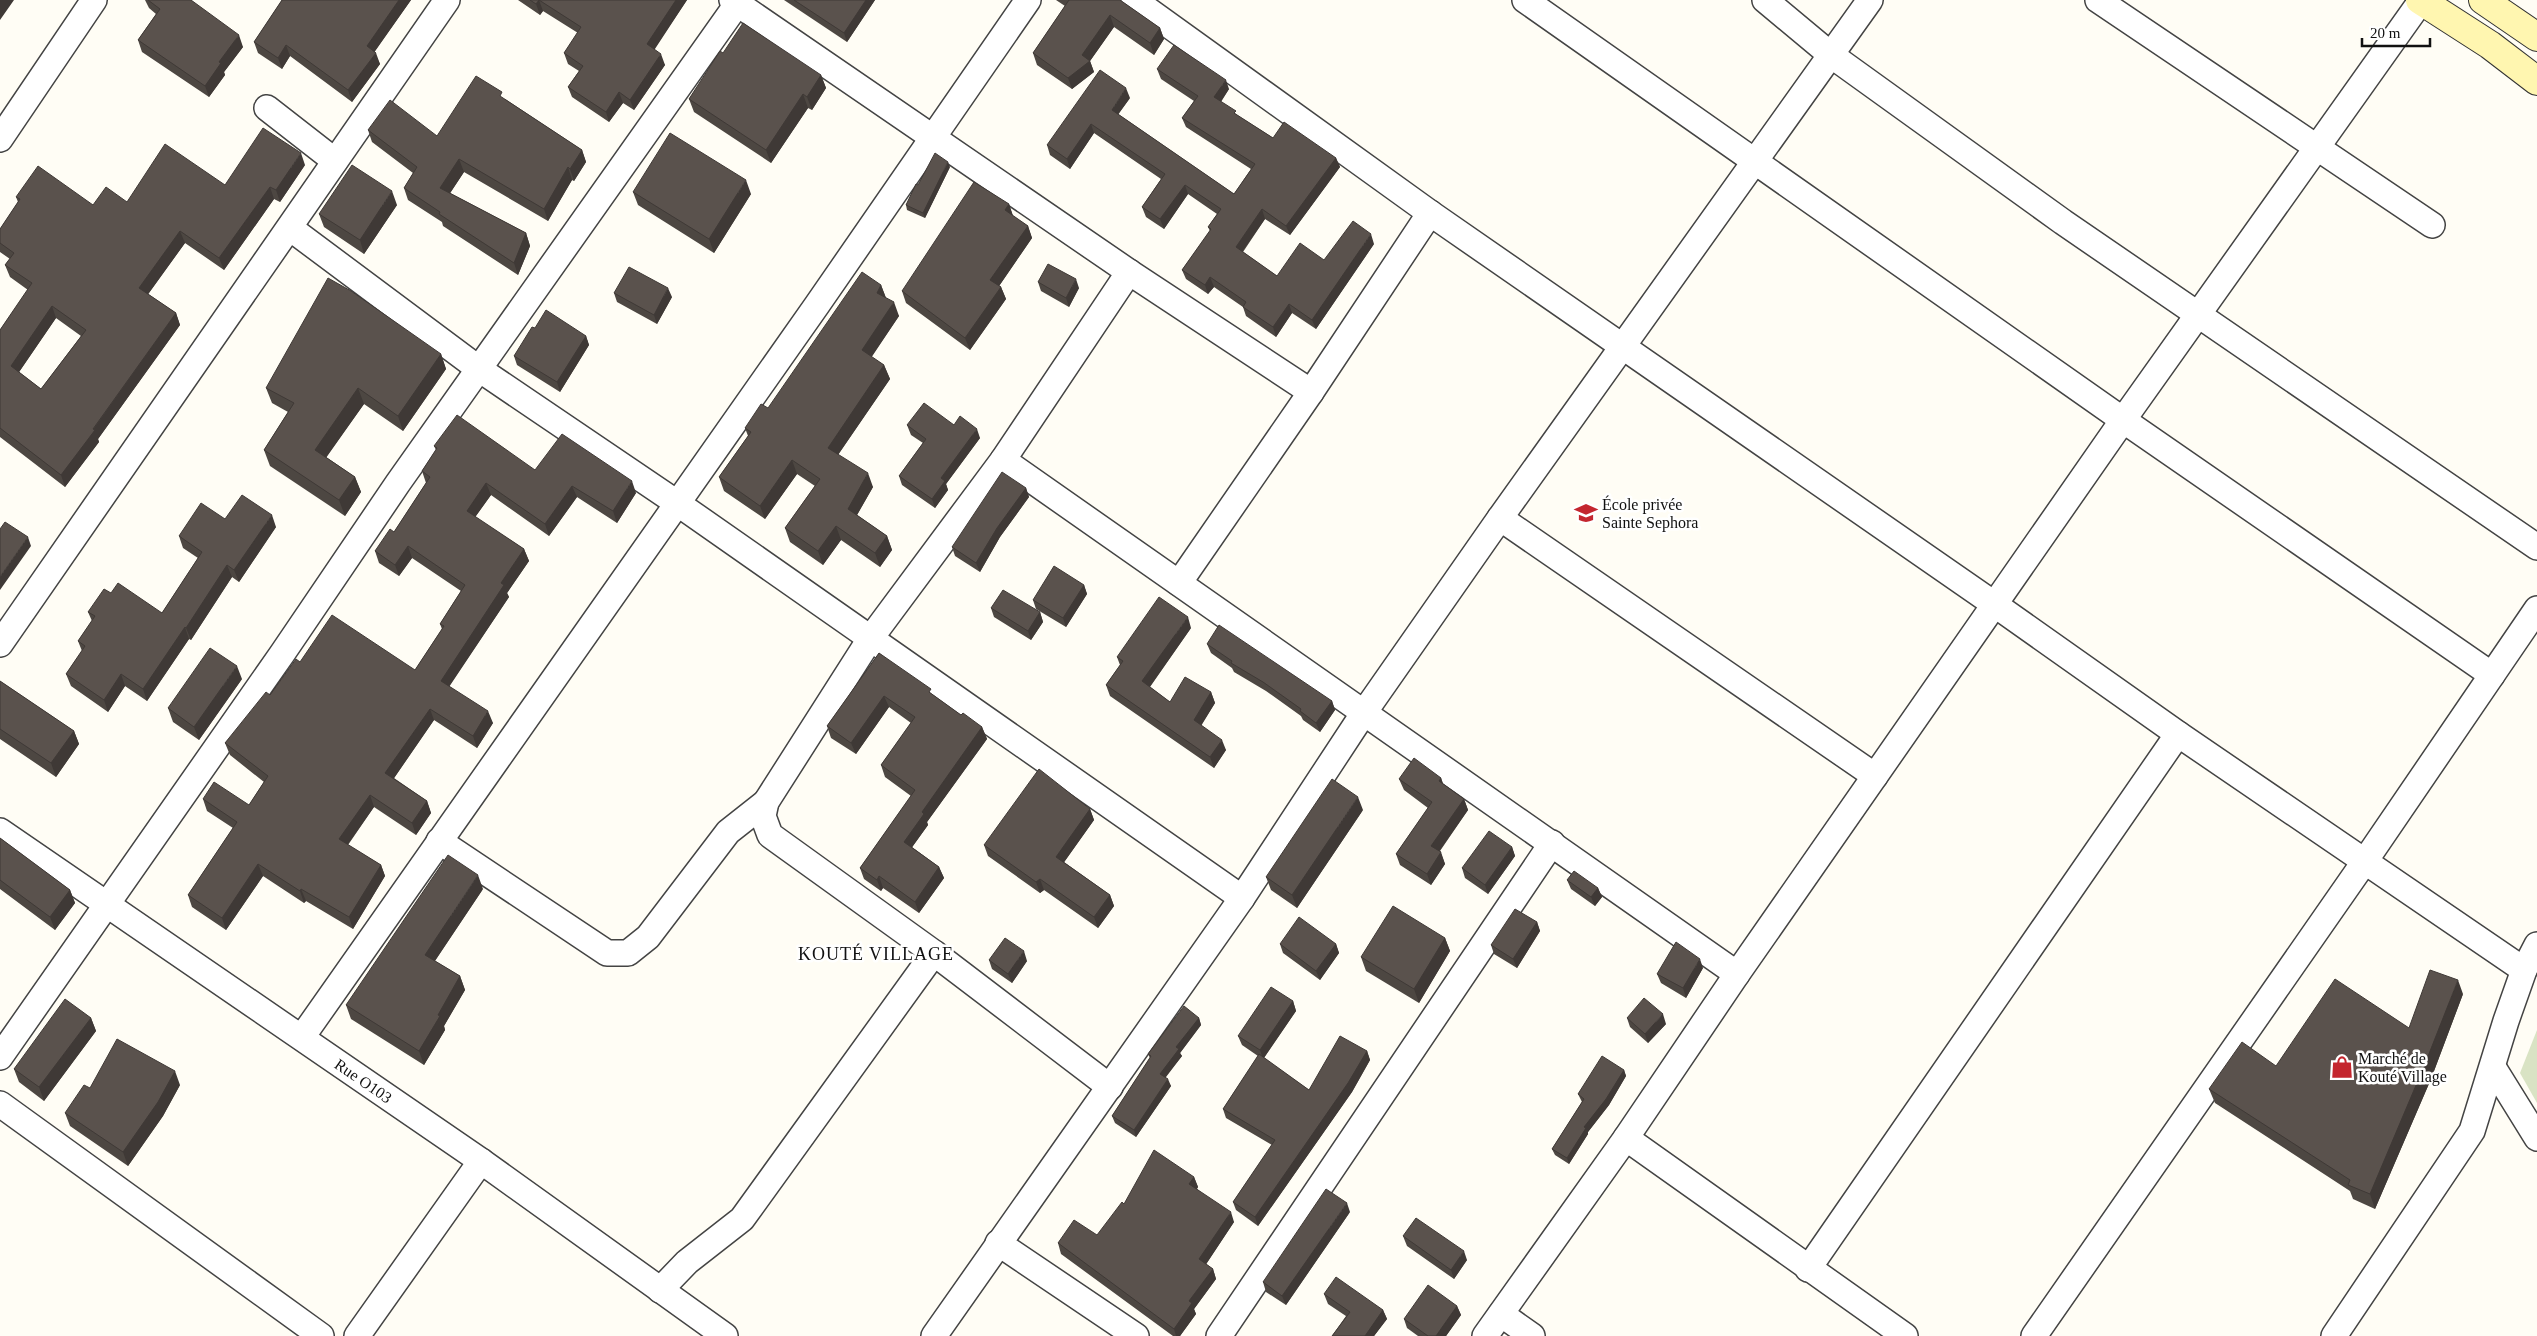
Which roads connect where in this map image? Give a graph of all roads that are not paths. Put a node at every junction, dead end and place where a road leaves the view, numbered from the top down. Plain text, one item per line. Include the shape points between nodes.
1 (94, 0) edge
2 (447, 0) edge
3 (1028, 0) edge
4 (1134, 0) edge
5 (1525, 0) edge
6 (1765, 0) edge
7 (1870, 0) edge
8 (2098, 0) edge
9 (2420, 0) edge
10 (2483, 0) edge
11 (736, 1) edge
12 (2537, 37) edge
13 (1831, 55) junction
14 (2537, 81) edge
15 (267, 108) dead end
16 (932, 137) junction
17 (0, 139) edge
18 (2316, 147) junction
19 (335, 161) junction
20 (1755, 162) junction
21 (1430, 212) junction
22 (2432, 225) dead end
23 (290, 228) junction
24 (1129, 272) junction
25 (2197, 316) junction
26 (1623, 345) junction
27 (479, 369) junction
28 (1311, 392) junction
29 (2123, 420) junction
30 (1004, 460) junction
31 (677, 503) junction
32 (1500, 518) junction
33 (2537, 547) edge
34 (1179, 583) junction
35 (1994, 604) junction
36 (2537, 609) edge
37 (870, 639) junction
38 (0, 644) edge
39 (2492, 675) junction
40 (1363, 714) junction
41 (2178, 734) junction
42 (1875, 776) junction
43 (766, 802) junction
44 (0, 831) edge
45 (439, 841) junction
46 (1552, 843) junction
47 (2366, 862) junction
48 (1242, 898) junction
49 (106, 904) junction
50 (2537, 944) edge
51 (934, 953) junction
52 (2524, 970) junction
53 (1737, 974) junction
54 (302, 1037) junction
55 (0, 1058) edge
56 (2493, 1067) junction
57 (1110, 1088) junction
58 (0, 1104) edge
59 (1626, 1138) junction
60 (2537, 1138) edge
61 (481, 1162) junction
62 (998, 1243) junction
63 (1808, 1269) junction
64 (660, 1290) junction
65 (1501, 1314) junction
66 (321, 1336) edge
67 (357, 1336) edge
68 (725, 1336) edge
69 (934, 1336) edge
70 (1136, 1336) edge
71 (1219, 1336) edge
72 (1485, 1336) edge
73 (1532, 1336) edge
74 (1905, 1336) edge
75 (2034, 1336) edge
76 (2334, 1336) edge

1 - 17 street
2 - 19 street
3 - 16 street
4 - 21 street
5 - 20 street
6 - 13 street
7 - 13 street
8 - 18 street
9 - 14 main road via 2490,45
9 - 18 street
10 - 12 main road
11 - 16 street
11 - 27 street
13 - 20 street
13 - 25 street
15 - 19 street
16 - 24 street
16 - 31 street
18 - 22 street
18 - 25 street
19 - 23 street
20 - 26 street
20 - 29 street
21 - 26 street
21 - 28 street
23 - 27 street
23 - 38 street
24 - 28 street
24 - 30 street
25 - 29 street
25 - 33 street via 2380,437
26 - 32 street
26 - 35 street
27 - 31 street
27 - 49 street
28 - 34 street
29 - 35 street
29 - 39 street
30 - 34 street
30 - 37 street
31 - 37 street
31 - 45 street
32 - 40 street
32 - 42 street
34 - 40 street
35 - 41 street
35 - 42 street
36 - 39 street
37 - 43 street
37 - 48 street
39 - 47 street
40 - 46 street
40 - 48 street
41 - 47 street
41 - 63 street
42 - 53 street
43 - 45 street via 728,832 648,937 628,953 608,953
43 - 51 street via 763,816 770,835
44 - 49 street, Rue O103
45 - 54 street
46 - 53 street
46 - 71 street
47 - 52 street
47 - 75 street
48 - 57 street
49 - 54 street, Rue O103
49 - 55 street
50 - 52 street
51 - 57 street
51 - 64 street via 742,1219 687,1262
52 - 56 street
53 - 59 street
54 - 61 street, Rue O103
56 - 60 street
56 - 76 street via 2472,1131
57 - 62 street
58 - 66 street
59 - 63 street
59 - 65 street
61 - 64 street, Rue O103
61 - 67 street
62 - 69 street
62 - 70 street
63 - 74 street
64 - 68 street, Rue O103
65 - 72 street
65 - 73 street

